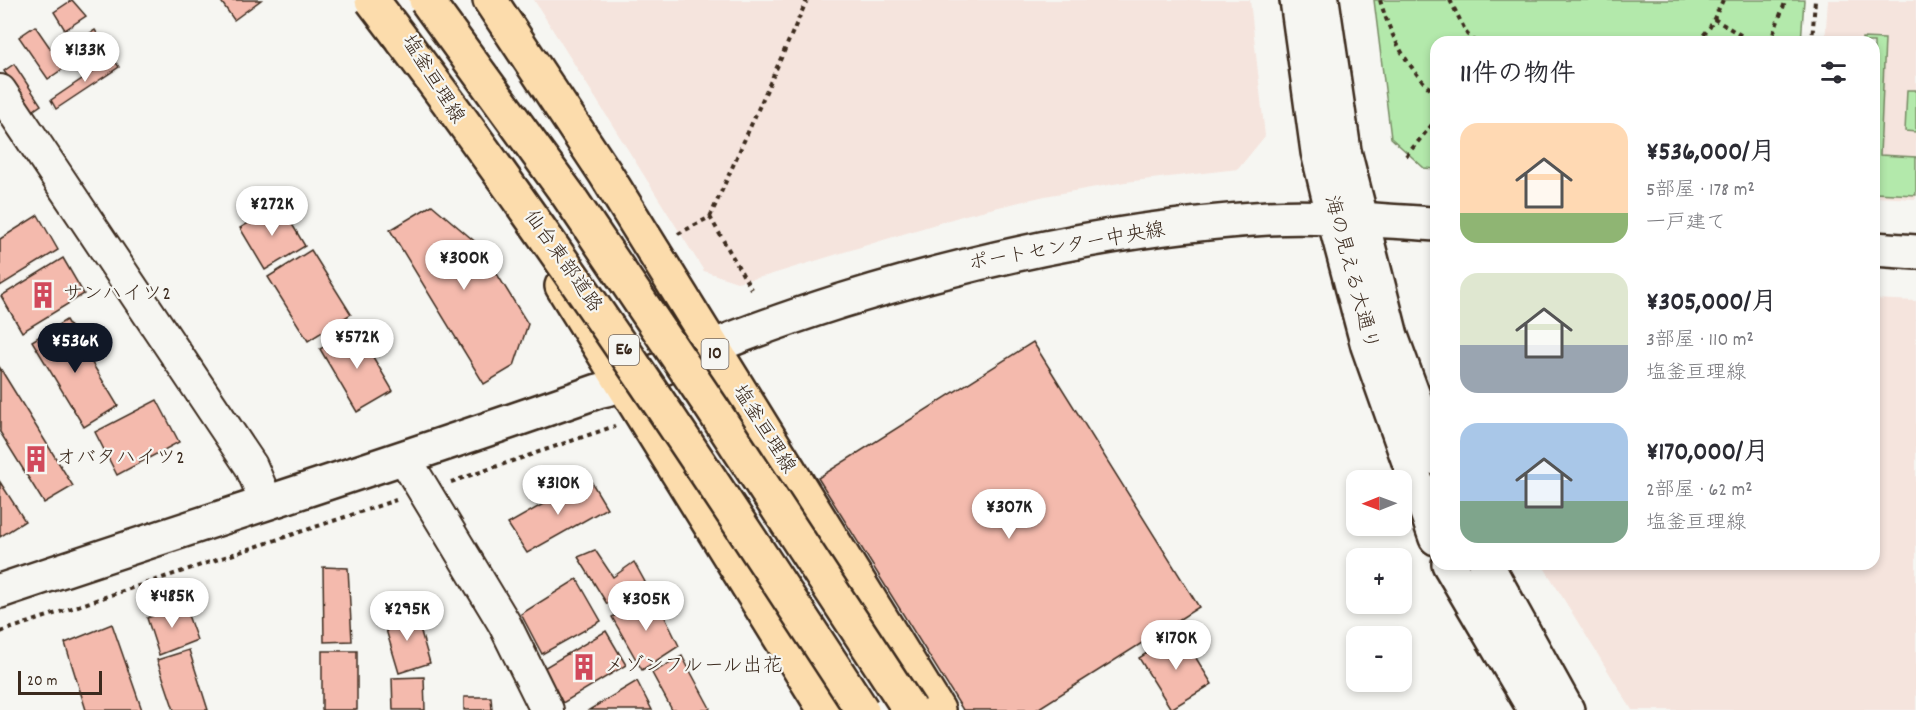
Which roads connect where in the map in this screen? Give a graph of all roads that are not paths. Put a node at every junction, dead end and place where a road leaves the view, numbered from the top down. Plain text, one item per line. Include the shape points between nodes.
1 (372, 0) edge
2 (382, 0) edge
3 (426, 0) edge
4 (490, 0) edge
5 (1297, 0) edge
6 (1322, 0) edge
7 (4, 107) edge
8 (1348, 219) junction
9 (1430, 224) edge
10 (1880, 249) edge
11 (1916, 252) edge
12 (711, 347) junction
13 (624, 386) junction
14 (1430, 442) edge
15 (405, 459) junction
16 (266, 501) junction
17 (1430, 521) edge
18 (1453, 570) edge
19 (1489, 570) edge
20 (0, 591) edge
21 (547, 710) edge
22 (825, 710) edge
23 (862, 710) edge
24 (910, 710) edge
25 (938, 710) edge
26 (1535, 710) edge
27 (1567, 710) edge

1 - 23 main road, 仙台東部道路 / E6, bridge via 433,79 674,422
2 - 13 main road, 塩釜亘理線
3 - 24 main road, E6, bridge via 581,214
4 - 12 main road, 塩釜亘理線 / 10 via 606,173
5 - 8 street, 海の見える大通り via 1318,152
6 - 8 street via 1344,152
7 - 16 street via 251,466
8 - 9 street, ポートセンター中央線
8 - 12 street, ポートセンター中央線 via 1268,218 1037,249 970,264 841,302
8 - 14 street
8 - 17 street, 海の見える大通り via 1368,346
10 - 11 street
12 - 13 street, ポートセンター中央線
12 - 25 main road, 塩釜亘理線 / 10
13 - 15 street, ポートセンター中央線 via 598,391
13 - 22 main road, 塩釜亘理線
15 - 16 street, ポートセンター中央線
15 - 21 street via 504,623
16 - 20 street, ポートセンター中央線
18 - 26 street
19 - 27 street

